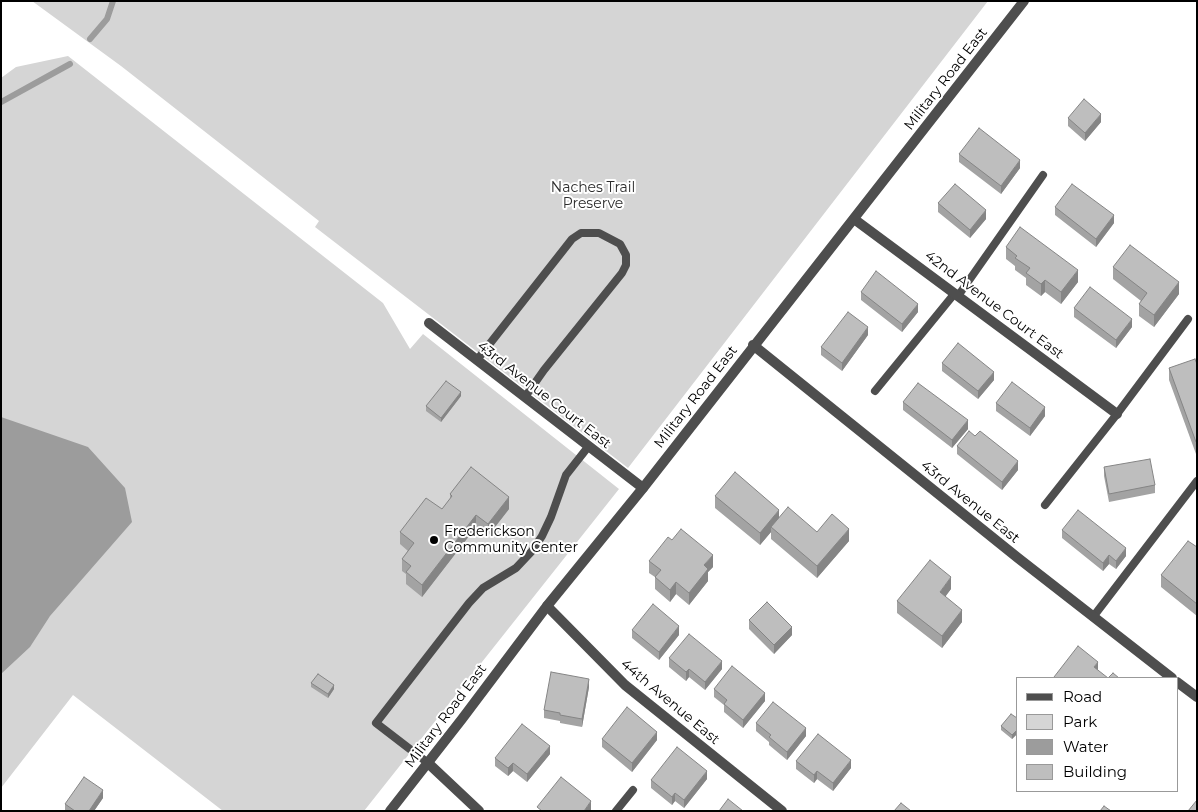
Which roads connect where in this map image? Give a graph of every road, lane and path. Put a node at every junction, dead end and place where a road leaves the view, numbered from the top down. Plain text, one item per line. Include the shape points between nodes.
1 (1024, 1) edge
2 (1043, 175) dead end
3 (854, 219) junction
4 (956, 294) junction
5 (1188, 319) dead end
6 (429, 323) dead end
7 (753, 345) junction
8 (477, 360) junction
9 (875, 390) dead end
10 (525, 397) junction
11 (1117, 414) junction
12 (588, 447) junction
13 (1197, 481) edge
14 (643, 488) junction
15 (1045, 505) dead end
16 (547, 606) junction
17 (1093, 617) junction
18 (1171, 677) edge
19 (1178, 683) edge
20 (1197, 697) edge
21 (428, 763) junction
22 (633, 790) dead end
23 (390, 811) edge
24 (479, 811) edge
25 (616, 811) edge
26 (782, 811) edge

1 - 3 street, Military Road East
2 - 4 lane
3 - 4 street, 42nd Avenue Court East
3 - 7 street, Military Road East
4 - 9 lane
4 - 11 street, 42nd Avenue Court East
5 - 11 lane
6 - 8 street, 43rd Avenue Court East
7 - 14 street, Military Road East
7 - 17 street, 43rd Avenue East
8 - 10 street, 43rd Avenue Court East
8 - 10 lane via 572,239 581,234 598,233 620,244 626,255 622,273
10 - 12 street, 43rd Avenue Court East
11 - 15 lane
12 - 14 street, 43rd Avenue Court East
12 - 21 lane via 566,476 551,517 532,550 516,568 483,588 469,603 376,724
13 - 17 lane
14 - 16 street, Military Road East
16 - 21 street, Military Road East
16 - 26 street, 44th Avenue East via 625,685
17 - 18 street, 43rd Avenue East
19 - 20 street
21 - 23 street, Military Road East
21 - 24 street
22 - 25 lane

